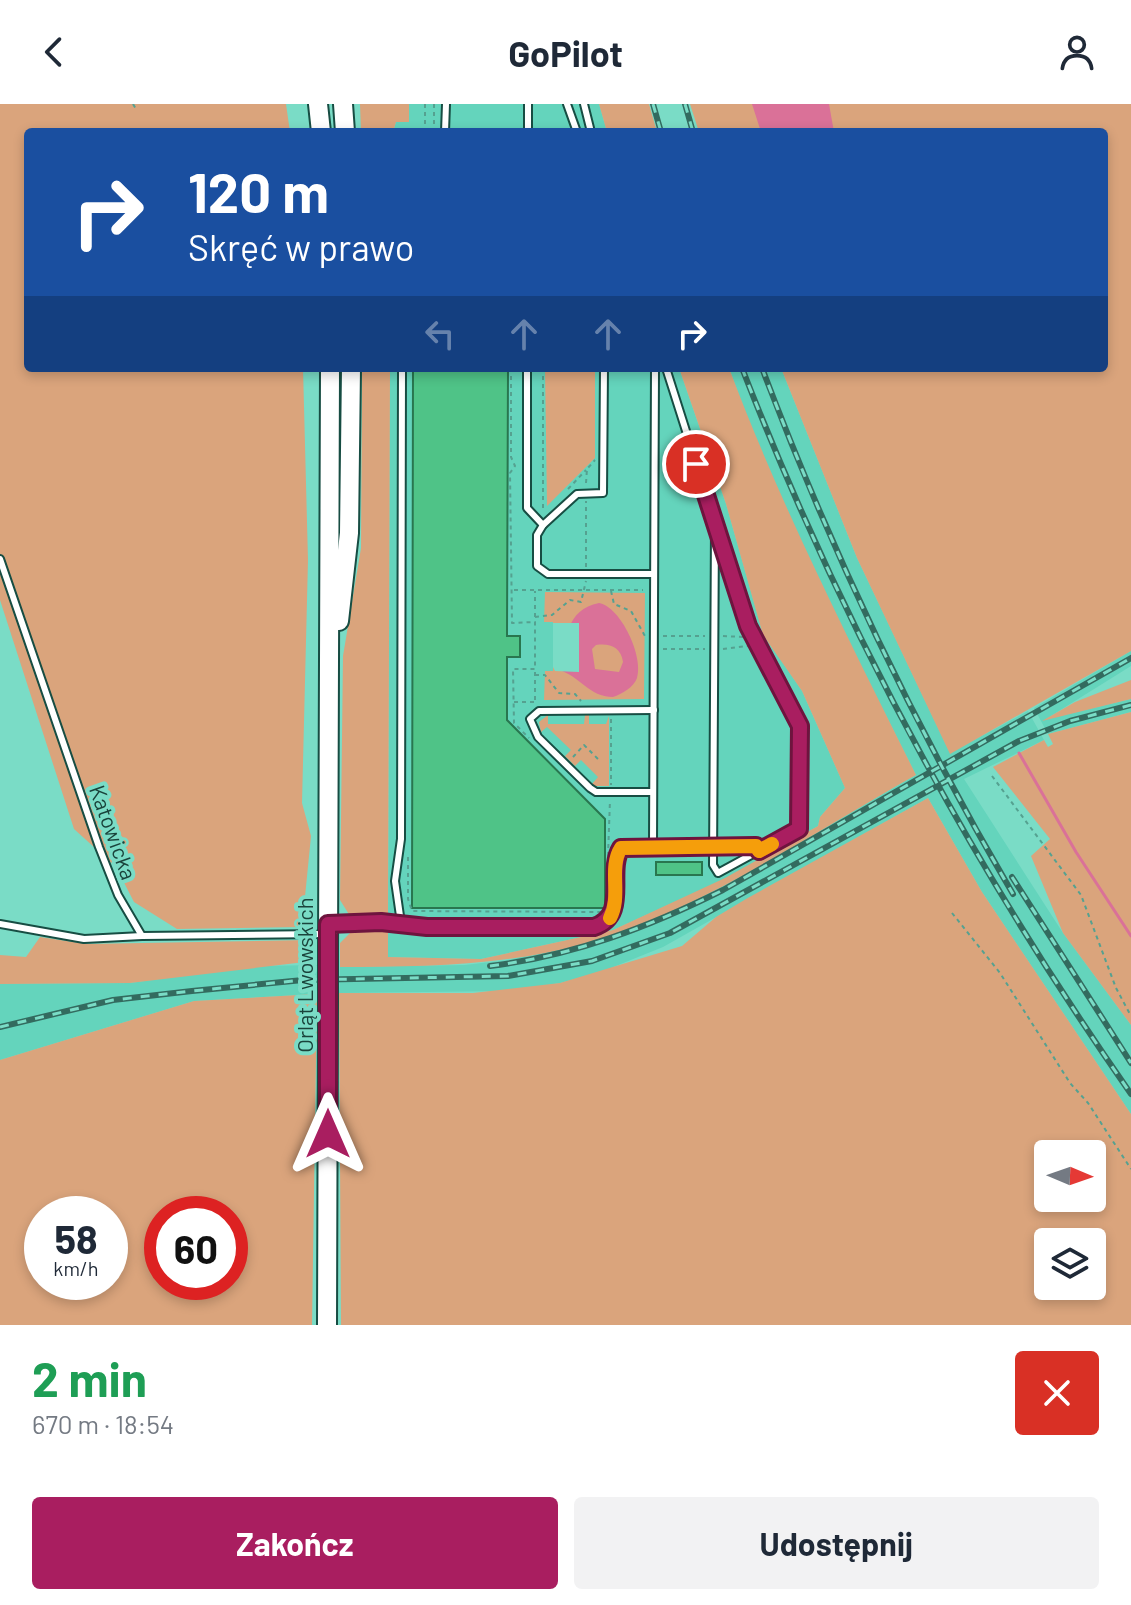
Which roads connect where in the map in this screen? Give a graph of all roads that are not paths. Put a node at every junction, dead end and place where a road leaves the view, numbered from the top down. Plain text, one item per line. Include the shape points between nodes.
1 (318, 104) edge
2 (343, 104) edge
3 (446, 104) edge
4 (528, 104) edge
5 (567, 104) edge
6 (584, 104) edge
7 (321, 128) edge
8 (345, 128) edge
9 (445, 128) edge
10 (528, 128) edge
11 (576, 128) edge
12 (590, 128) edge
13 (330, 372) edge
14 (351, 372) edge
15 (402, 372) edge
16 (527, 372) edge
17 (604, 372) edge
18 (655, 372) edge
19 (667, 372) edge
20 (543, 525) junction
21 (715, 527) junction
22 (0, 559) edge
23 (654, 574) junction
24 (330, 688) junction
25 (654, 710) junction
26 (653, 792) junction
27 (653, 846) junction
28 (713, 846) junction
29 (759, 851) junction
30 (401, 923) junction
31 (0, 924) edge
32 (142, 936) junction
33 (328, 937) junction
34 (326, 1321) edge

1 - 7 main road
2 - 8 main road
3 - 9 lane
4 - 10 lane
5 - 11 lane
6 - 12 lane
13 - 24 main road, Orląt Lwowskich
14 - 24 main road, Orląt Lwowskich via 348,552
15 - 30 lane via 401,839 395,881
16 - 20 lane via 527,508
17 - 20 lane via 603,493 571,498
18 - 23 lane
19 - 21 lane
20 - 23 lane via 537,535 540,571
21 - 28 lane
21 - 29 lane via 748,626 800,726 799,829
22 - 32 lane, Katowicka via 99,847
23 - 25 lane
24 - 33 main road, Orląt Lwowskich
25 - 26 lane
25 - 26 lane via 533,713 531,728 590,788 611,796
26 - 27 lane
27 - 28 lane
27 - 30 lane via 621,848 613,913 604,924 441,928
28 - 29 lane via 756,846
28 - 29 lane via 718,873
30 - 33 lane
31 - 32 lane via 84,939
32 - 33 lane
33 - 34 main road, Orląt Lwowskich, bridge

